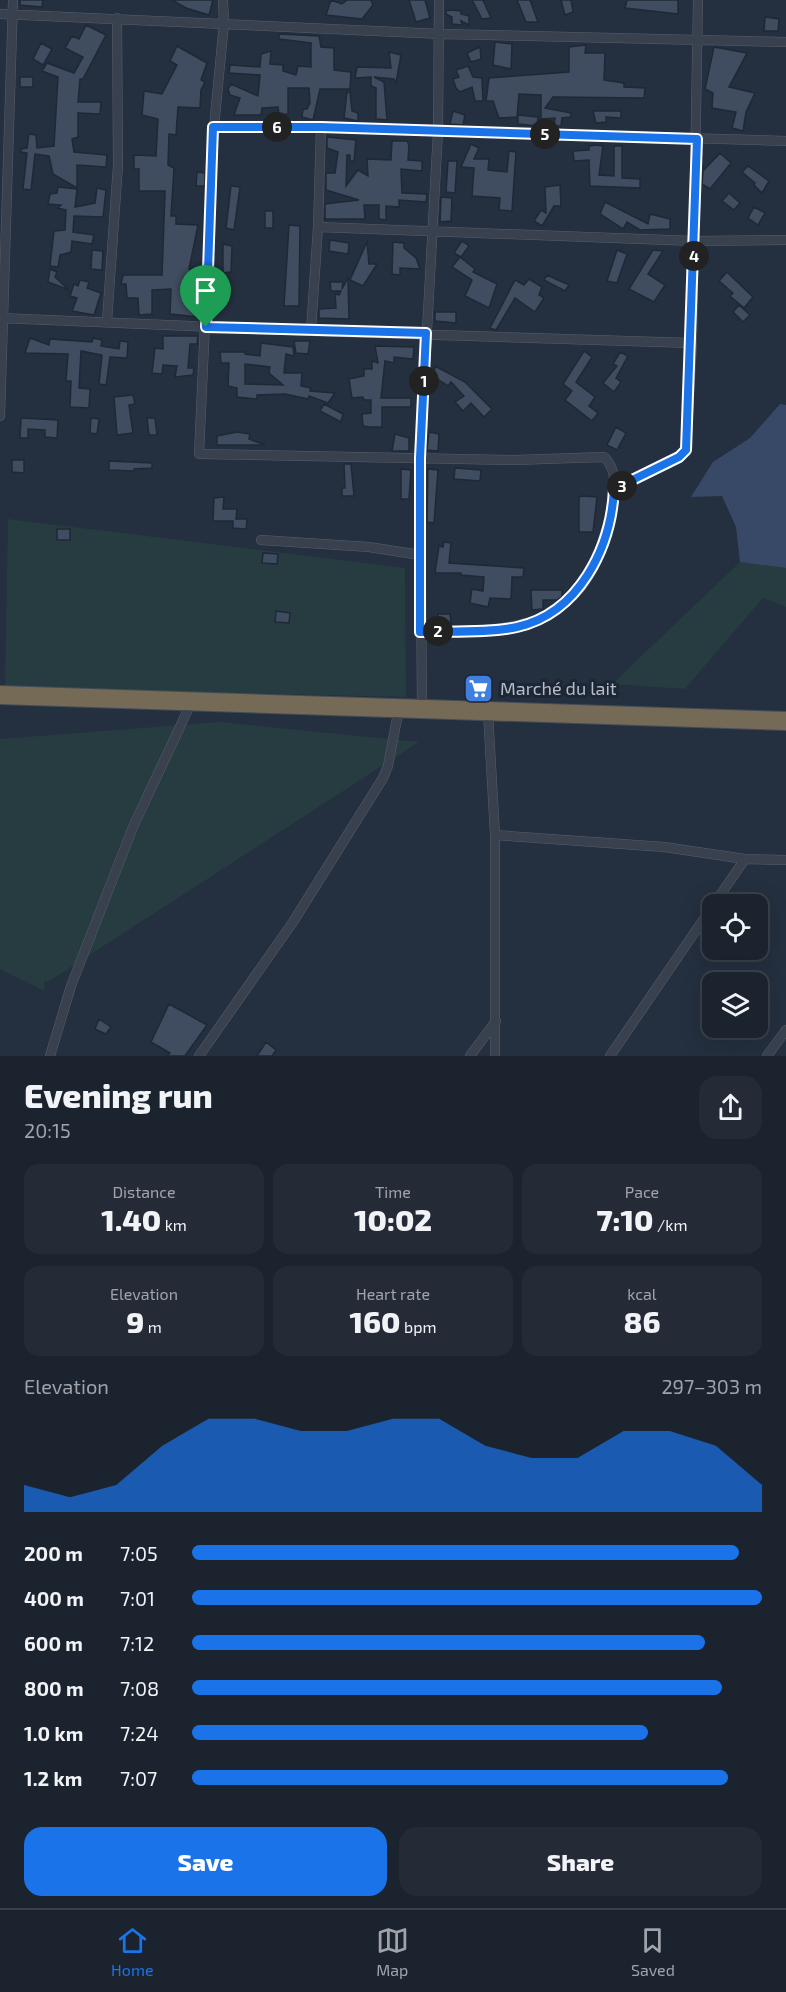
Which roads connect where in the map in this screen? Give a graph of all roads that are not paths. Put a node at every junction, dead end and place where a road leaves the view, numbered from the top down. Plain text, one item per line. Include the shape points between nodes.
1 (13, 0) edge
2 (223, 0) edge
3 (439, 0) edge
4 (698, 0) edge
5 (0, 14) edge
6 (13, 14) junction
7 (117, 18) junction
8 (224, 23) junction
9 (441, 34) junction
10 (698, 40) junction
11 (786, 42) edge
12 (213, 127) junction
13 (321, 127) junction
14 (438, 131) junction
15 (697, 139) junction
16 (786, 141) edge
17 (318, 227) junction
18 (434, 230) junction
19 (786, 240) edge
20 (694, 241) junction
21 (2, 318) edge
22 (107, 321) junction
23 (206, 327) junction
24 (311, 332) junction
25 (426, 333) junction
26 (692, 343) junction
27 (0, 416) edge
28 (420, 458) junction
29 (614, 489) junction
30 (261, 540) dead end
31 (420, 555) junction
32 (420, 632) junction
33 (0, 695) edge
34 (192, 701) junction
35 (399, 708) junction
36 (422, 709) junction
37 (488, 712) junction
38 (786, 721) edge
39 (495, 835) junction
40 (745, 859) junction
41 (786, 860) edge
42 (721, 894) edge
43 (702, 922) edge
44 (496, 1021) junction
45 (786, 1030) edge
46 (50, 1056) edge
47 (199, 1056) edge
48 (470, 1056) edge
49 (495, 1056) edge
50 (610, 1056) edge
51 (767, 1056) edge

1 - 6 street
2 - 8 street
3 - 9 street
4 - 10 street
5 - 6 street
6 - 7 street
6 - 21 street
7 - 8 street
7 - 22 street via 118,165
8 - 9 street
8 - 12 street
9 - 10 street
9 - 14 street
10 - 11 street
10 - 15 street
12 - 13 street
12 - 23 street
13 - 14 street
13 - 17 street
14 - 15 street
14 - 18 street
15 - 16 street
15 - 20 street
17 - 18 street
17 - 24 street
18 - 20 street
18 - 25 street
19 - 20 street
20 - 26 street
21 - 22 street
21 - 27 street
22 - 23 street
23 - 24 street
23 - 28 street via 199,454
24 - 25 street
25 - 26 street
25 - 28 street
26 - 29 street via 686,450
28 - 29 street via 604,457 613,468
28 - 31 street
29 - 32 street via 612,513 593,568 561,608 516,628
30 - 31 street via 369,547
31 - 32 street
32 - 36 street
33 - 34 highway
34 - 35 highway
34 - 46 street via 133,827 71,986
35 - 36 highway
35 - 47 street via 383,778 293,922
36 - 37 highway
37 - 38 highway
37 - 39 street
39 - 40 street via 664,847
39 - 44 street
40 - 41 street
40 - 42 street
43 - 50 street
44 - 48 street
44 - 49 street
45 - 51 street

